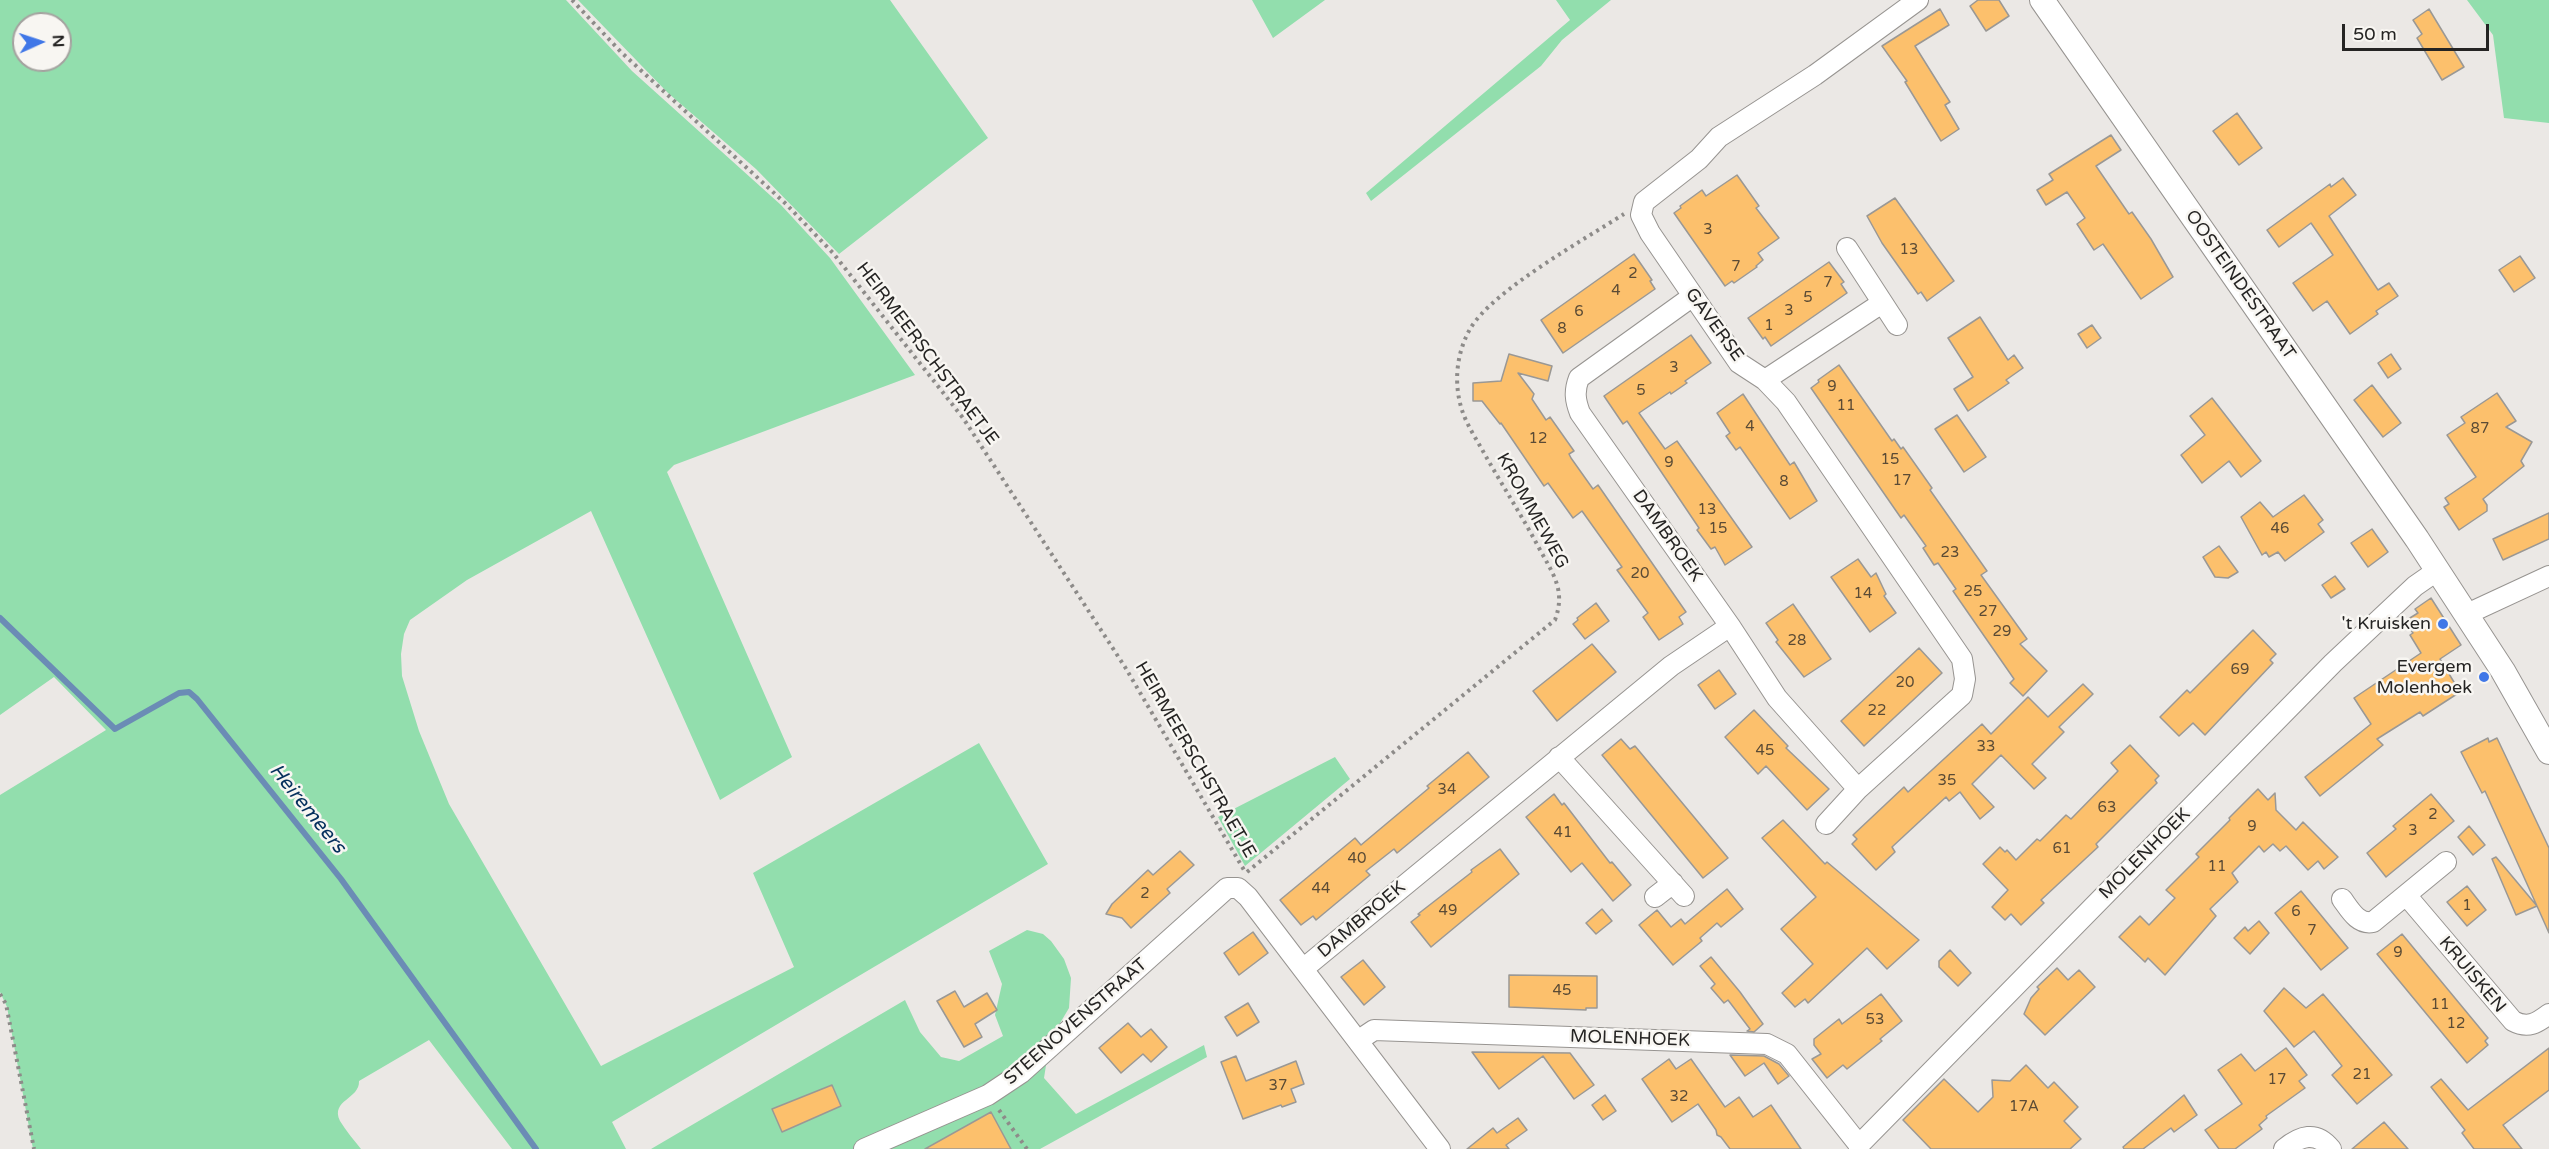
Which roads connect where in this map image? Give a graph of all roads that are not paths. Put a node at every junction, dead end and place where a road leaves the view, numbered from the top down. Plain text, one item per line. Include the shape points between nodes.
1 (1918, 0) edge
2 (2042, 0) edge
3 (1847, 248) dead end
4 (1693, 296) junction
5 (1882, 303) junction
6 (1897, 325) dead end
7 (1765, 380) junction
8 (2438, 570) junction
9 (2549, 576) edge
10 (2467, 614) junction
11 (1730, 626) junction
12 (2549, 752) edge
13 (1559, 757) junction
14 (1858, 789) junction
15 (1826, 824) dead end
16 (2446, 862) dead end
17 (2406, 896) junction
18 (1655, 897) dead end
19 (2342, 899) dead end
20 (1303, 969) junction
21 (2549, 1014) edge
22 (1359, 1040) junction
23 (1859, 1147) edge
24 (864, 1149) edge
25 (1440, 1149) edge
26 (2284, 1149) edge
27 (2331, 1149) edge

1 - 4 street, GAVERSE via 1815,75 1719,137 1699,159 1644,202 1641,215 1650,233
2 - 8 street, OOSTEINDESTRAAT
3 - 5 street
4 - 7 street, GAVERSE via 1739,363
4 - 11 street, DAMBROEK via 1579,378 1576,402
5 - 6 street
5 - 7 street
7 - 14 street, GAVERSE via 1786,402 1962,659 1962,696
8 - 10 street, OOSTEINDESTRAAT
8 - 23 street, MOLENHOEK via 2415,586 2333,663
9 - 10 street
10 - 12 street, OOSTEINDESTRAAT
11 - 13 street, DAMBROEK via 1671,666
11 - 14 street via 1777,698
13 - 18 street via 1678,889
13 - 20 street, DAMBROEK
14 - 15 street, GAVERSE
16 - 17 street
17 - 19 street via 2366,924
17 - 21 street, KRUISKEN via 2513,1022 2531,1025
20 - 22 street
20 - 24 street, STEENOVENSTRAAT via 1248,897 1242,880 1227,888 1021,1072 988,1095
22 - 23 street, MOLENHOEK via 1374,1030 1767,1044 1786,1054
22 - 25 street
26 - 27 street via 2309,1135 2318,1137

